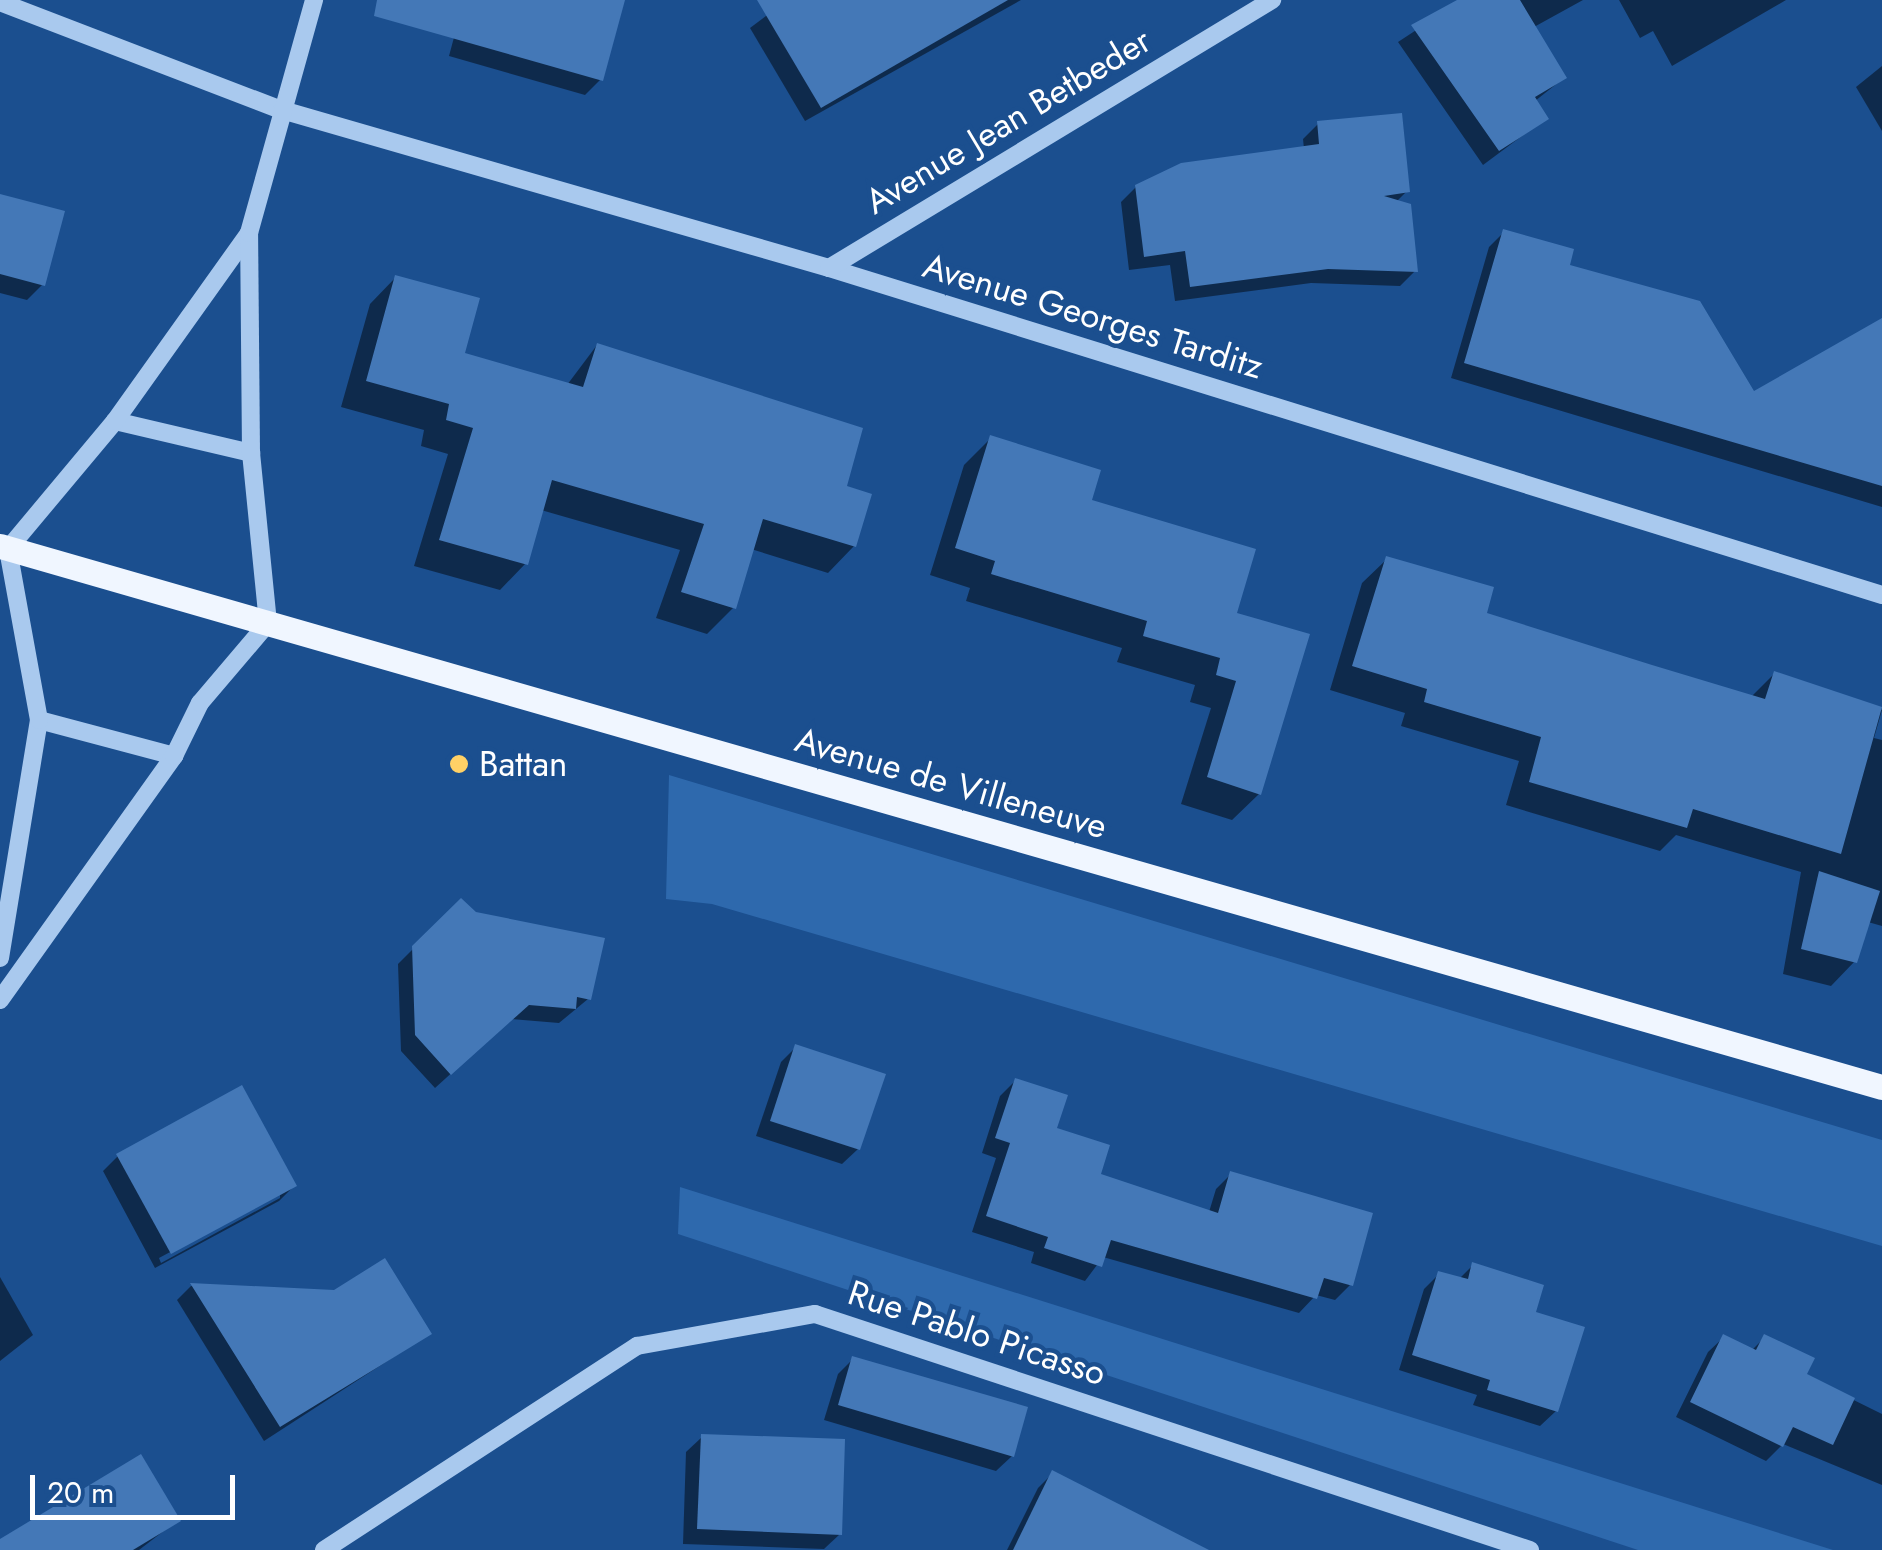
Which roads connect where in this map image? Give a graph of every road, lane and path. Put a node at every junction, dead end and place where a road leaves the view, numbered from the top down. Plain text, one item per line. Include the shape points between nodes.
1 (314, 0) edge
2 (1267, 1) edge
3 (0, 2) edge
4 (282, 110) junction
5 (249, 233) junction
6 (828, 268) junction
7 (115, 421) junction
8 (251, 453) junction
9 (4, 548) edge
10 (1882, 594) edge
11 (268, 623) junction
12 (39, 720) junction
13 (174, 756) junction
14 (0, 958) edge
15 (0, 1000) edge
16 (1882, 1087) edge
17 (324, 1550) edge
18 (1530, 1550) edge

1 - 4 street
2 - 6 street, Avenue Jean Betbeder
3 - 4 street, Avenue Georges Tarditz
4 - 5 street
4 - 6 street, Avenue Georges Tarditz
5 - 7 street
5 - 8 street
6 - 10 street, Avenue Georges Tarditz
7 - 8 street
7 - 9 street
8 - 11 street
9 - 11 main road, Avenue de Villeneuve
9 - 12 street
11 - 13 street via 200,703
11 - 16 main road, Avenue de Villeneuve
12 - 13 street
12 - 14 street
13 - 15 street
17 - 18 street, Rue Pablo Picasso via 637,1346 815,1314

